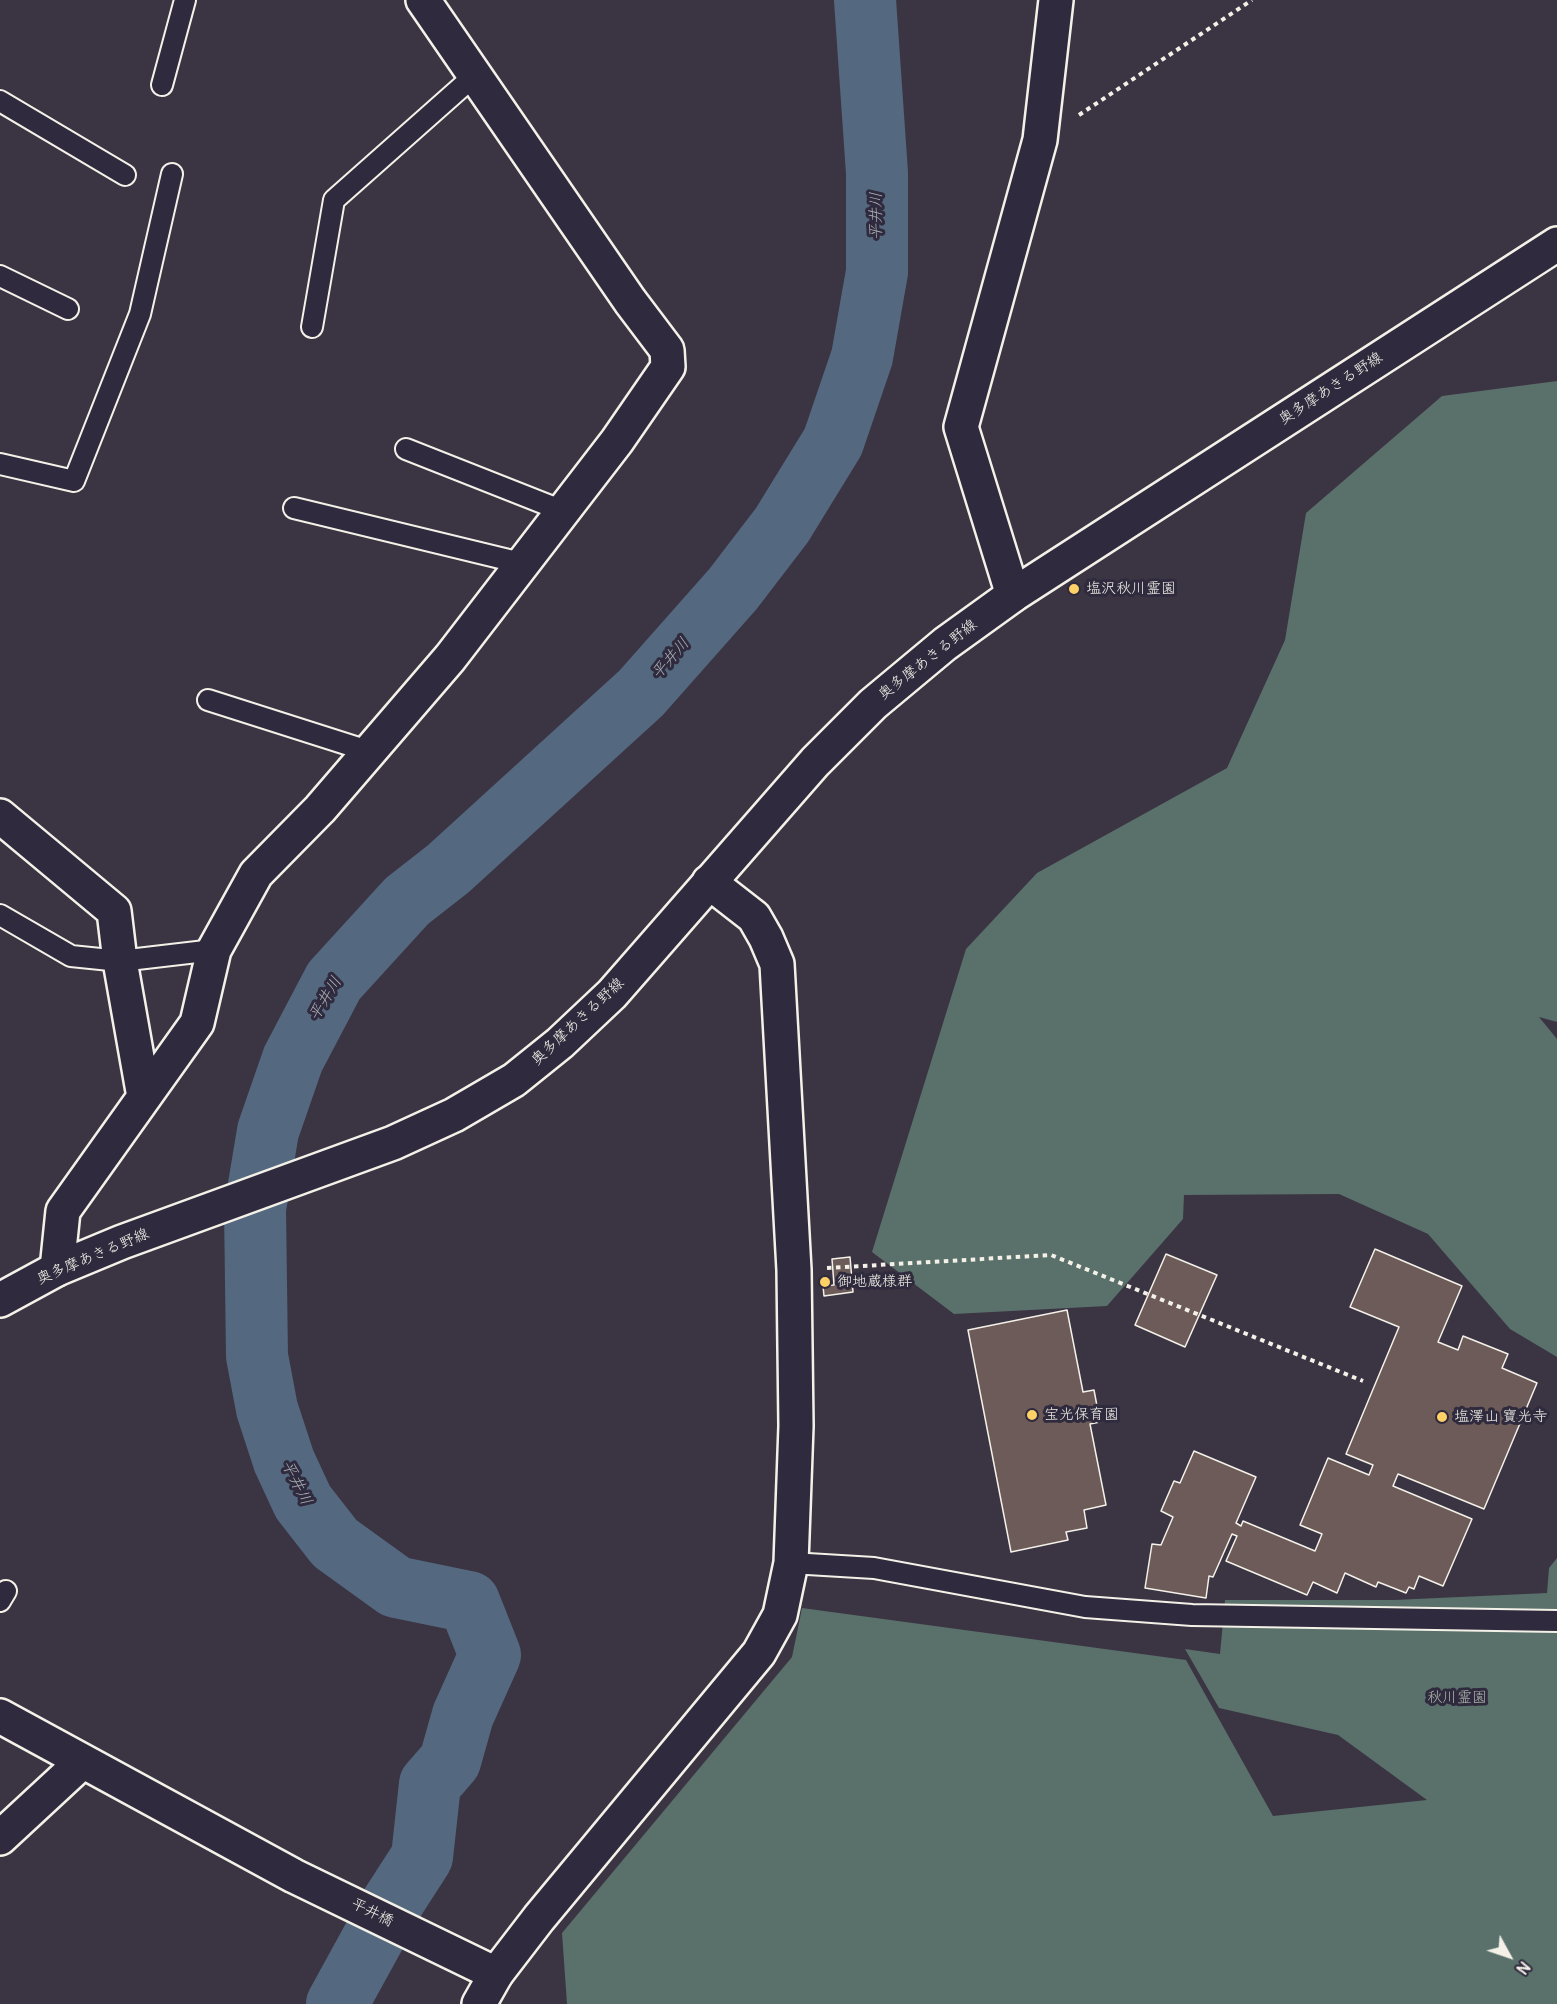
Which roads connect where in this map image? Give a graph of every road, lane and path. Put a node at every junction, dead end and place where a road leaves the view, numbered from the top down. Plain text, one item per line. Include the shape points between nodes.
1 (185, 0) edge
2 (423, 0) edge
3 (1056, 0) edge
4 (1252, 0) edge
5 (475, 75) junction
6 (162, 85) dead end
7 (0, 101) edge
8 (1040, 140) junction
9 (172, 174) dead end
10 (125, 175) dead end
11 (1557, 244) edge
12 (0, 276) edge
13 (68, 309) dead end
14 (312, 327) dead end
15 (406, 449) dead end
16 (0, 464) edge
17 (294, 508) dead end
18 (563, 511) junction
19 (521, 563) junction
20 (1013, 595) junction
21 (208, 700) dead end
22 (368, 751) junction
23 (0, 816) edge
24 (709, 882) junction
25 (0, 915) edge
26 (214, 950) junction
27 (120, 961) junction
28 (144, 1097) junction
29 (57, 1269) junction
30 (794, 1270) junction
31 (0, 1300) edge
32 (1363, 1381) dead end
33 (791, 1563) junction
34 (1557, 1621) edge
35 (0, 1716) edge
36 (82, 1762) junction
37 (0, 1838) edge
38 (496, 1974) junction
39 (479, 2004) edge

1 - 6 lane
2 - 5 street
3 - 8 street
4 - 8 path
5 - 14 lane via 334,200
5 - 18 street via 668,350 668,367
7 - 10 lane
8 - 20 street via 961,427
9 - 16 lane via 140,314 74,481
11 - 20 street, 奥多摩あきる野線
12 - 13 lane
15 - 18 lane
17 - 19 lane
18 - 19 street
19 - 22 street via 450,658
20 - 24 street, 奥多摩あきる野線 via 945,644 873,704 815,762
21 - 22 lane
22 - 26 street via 320,809 256,874
23 - 27 street via 114,911
24 - 29 street, 奥多摩あきる野線 via 612,994 514,1080 454,1115 393,1143
24 - 30 street via 754,917 777,964
25 - 27 lane via 71,956
26 - 27 lane
26 - 28 street via 197,1023
27 - 28 street
28 - 29 street via 63,1211
29 - 31 street, 奥多摩あきる野線
30 - 32 path via 1051,1255
30 - 33 street via 796,1426
33 - 34 lane via 874,1568 1085,1607 1133,1611
33 - 38 street via 780,1615 759,1653
35 - 36 street, 平井橋
36 - 37 street
36 - 38 street, 平井橋 via 294,1876
38 - 39 street

